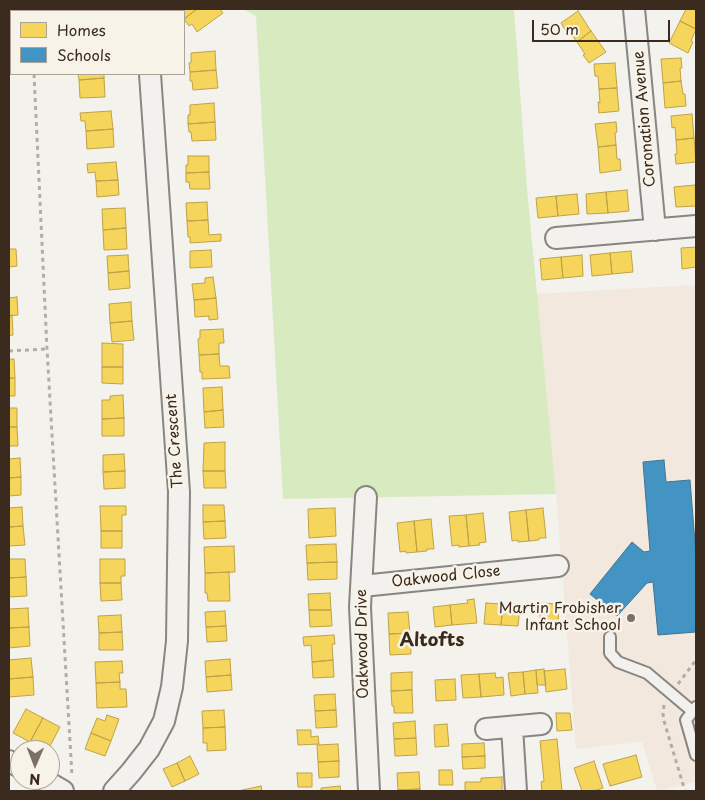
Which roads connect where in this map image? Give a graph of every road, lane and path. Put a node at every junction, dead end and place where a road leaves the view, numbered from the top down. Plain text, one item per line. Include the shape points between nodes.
1 (634, 9) edge
2 (34, 75) edge
3 (150, 75) edge
4 (696, 226) edge
5 (655, 230) junction
6 (556, 238) dead end
7 (47, 349) junction
8 (9, 351) edge
9 (366, 497) dead end
10 (558, 566) dead end
11 (362, 586) junction
12 (610, 637) dead end
13 (695, 708) edge
14 (541, 724) dead end
15 (512, 726) junction
16 (486, 729) dead end
17 (696, 755) edge
18 (68, 786) edge
19 (114, 791) edge
20 (369, 791) edge
21 (516, 791) edge

1 - 5 street, Coronation Avenue
2 - 7 path
3 - 19 street, The Crescent via 179,492 177,641 172,688 164,721 149,749
4 - 5 street
5 - 6 street
7 - 8 path
7 - 18 path
9 - 11 street, Oakwood Drive
10 - 11 street, Oakwood Close via 531,578
11 - 20 street, Oakwood Drive via 360,607
12 - 13 lane via 610,654 618,662 647,673
13 - 17 lane via 686,720
14 - 15 street
15 - 16 street
15 - 21 street

